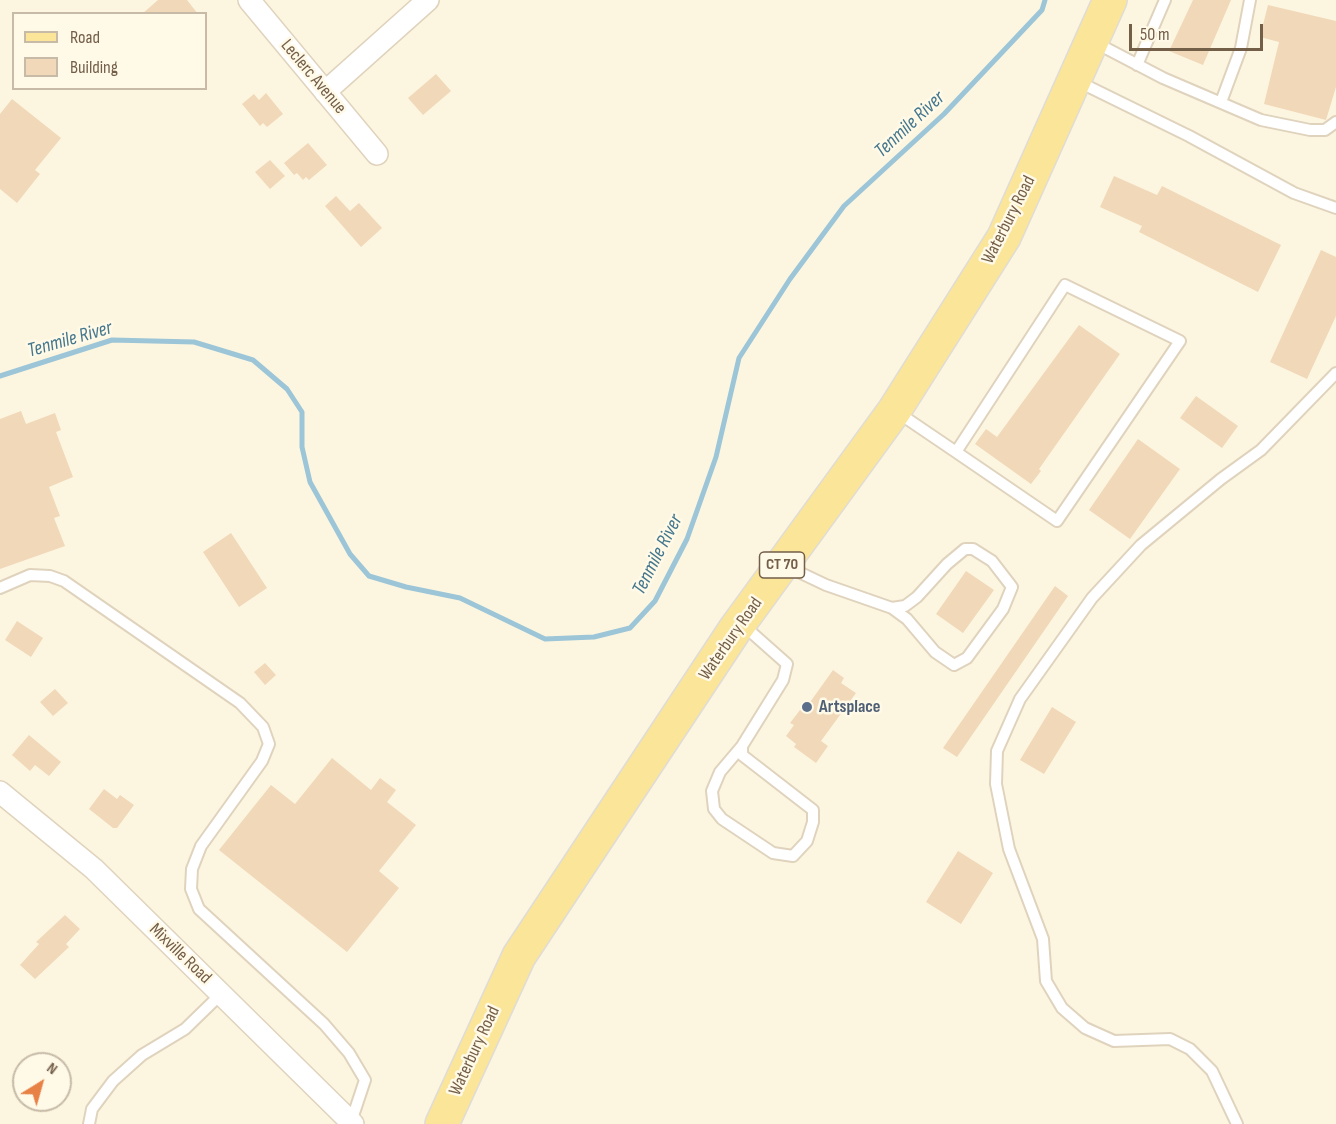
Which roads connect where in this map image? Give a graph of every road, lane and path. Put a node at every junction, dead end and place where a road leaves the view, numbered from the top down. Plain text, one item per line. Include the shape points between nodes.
1 (249, 0) edge
2 (428, 0) edge
3 (1110, 0) edge
4 (1165, 0) edge
5 (1250, 0) edge
6 (1092, 41) junction
7 (1137, 65) junction
8 (1074, 80) junction
9 (325, 92) junction
10 (1221, 102) junction
11 (1336, 122) edge
12 (377, 154) dead end
13 (1336, 208) edge
14 (1336, 373) edge
15 (894, 411) junction
16 (956, 452) junction
17 (783, 564) junction
18 (0, 588) edge
19 (892, 608) junction
20 (741, 623) junction
21 (742, 746) junction
22 (0, 792) edge
23 (221, 994) junction
24 (352, 1123) edge
25 (89, 1124) edge
26 (442, 1124) edge
27 (1237, 1124) edge

1 - 9 street, Leclerc Avenue
2 - 9 street
3 - 6 main road, Waterbury Road / CT 70
4 - 7 lane
5 - 10 lane via 1241,48
6 - 7 lane
6 - 8 main road, Waterbury Road / CT 70
7 - 10 lane
8 - 13 lane via 1294,193
8 - 15 main road, Waterbury Road / CT 70 via 1004,237
9 - 12 street, Leclerc Avenue
10 - 11 lane via 1261,120 1310,130 1325,130
14 - 27 lane via 1261,450 1141,545 1092,598 1020,699 997,751 996,784 1009,849 1043,939 1046,981 1062,1008 1085,1028 1114,1041 1170,1039 1191,1049 1212,1071
15 - 16 lane
15 - 17 main road, Waterbury Road / CT 70
16 - 16 lane via 1065,285 1180,341 1057,521
17 - 19 lane via 826,585
17 - 20 main road, Waterbury Road / CT 70
18 - 24 lane via 30,575 64,581 240,703 263,727 269,744 262,761 201,846 192,869 191,889 200,909 324,1024 349,1053 365,1080
19 - 19 lane via 905,606 917,597 965,549 973,549 992,561 1012,587 1003,609 967,658 954,665
20 - 21 lane via 787,664 778,687
20 - 26 main road, Waterbury Road / CT 70 via 519,956
21 - 21 lane via 742,755 813,810 807,841 793,856 773,853 722,819 714,809 712,791 720,772
22 - 23 street, Mixville Road via 94,869
23 - 24 street, Mixville Road
23 - 25 lane via 185,1029 142,1055 112,1081 92,1109

